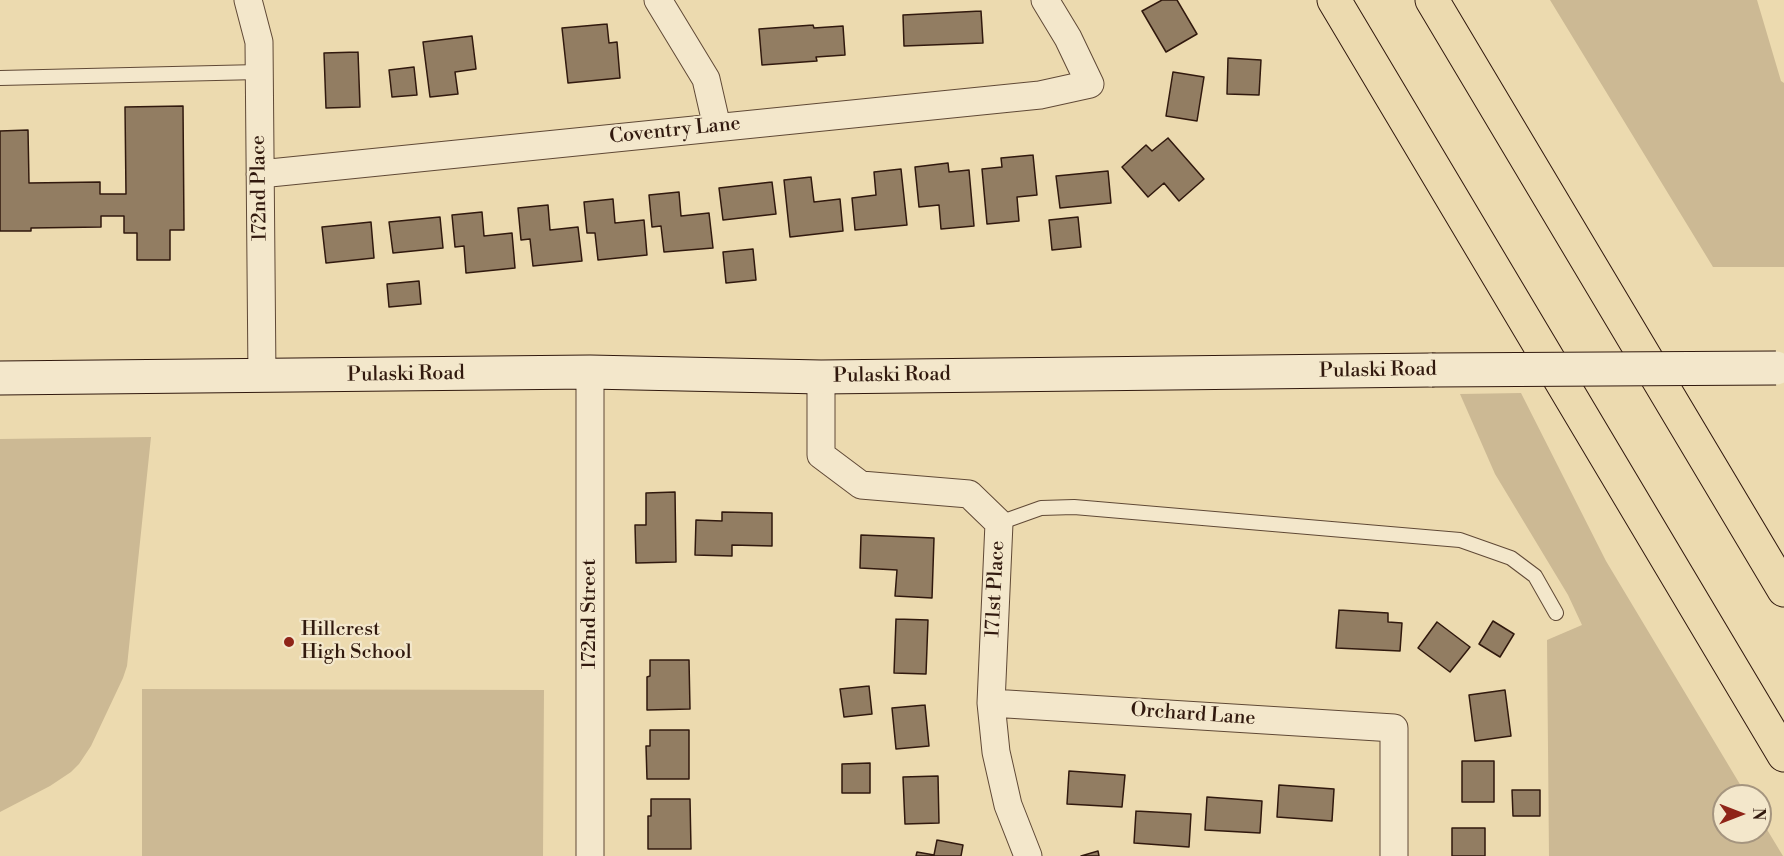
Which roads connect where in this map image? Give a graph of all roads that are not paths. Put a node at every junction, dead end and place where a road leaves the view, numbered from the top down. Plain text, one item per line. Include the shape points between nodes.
1 (248, 0) edge
2 (658, 0) edge
3 (1045, 0) edge
4 (1334, 0) edge
5 (1432, 0) edge
6 (259, 72) junction
7 (0, 78) edge
8 (717, 127) junction
9 (260, 174) junction
10 (1780, 368) edge
11 (590, 372) junction
12 (262, 377) junction
13 (821, 377) junction
14 (0, 378) edge
15 (999, 523) junction
16 (1784, 590) edge
17 (1556, 613) dead end
18 (991, 703) junction
19 (1784, 755) edge
20 (590, 856) edge
21 (1028, 856) edge
22 (1394, 856) edge

1 - 6 street, 172nd Place via 259,42
2 - 8 street via 706,79
3 - 8 street, Coventry Lane via 1090,84 1040,95
4 - 19 highway
5 - 16 highway
6 - 7 lane
6 - 9 street, 172nd Place
8 - 9 street, Coventry Lane
9 - 12 street, 172nd Place
10 - 13 main road, Pulaski Road, bridge
11 - 12 main road, Pulaski Road
11 - 13 main road, Pulaski Road
11 - 20 street, 172nd Street
12 - 14 main road, Pulaski Road
13 - 15 street, 171st Place via 821,454 861,485 969,494
15 - 17 lane via 1041,508 1074,507 1460,540 1511,558 1535,576
15 - 18 street, 171st Place
18 - 21 street, 171st Place via 996,752 1008,805
18 - 22 street, Orchard Lane via 1394,728

